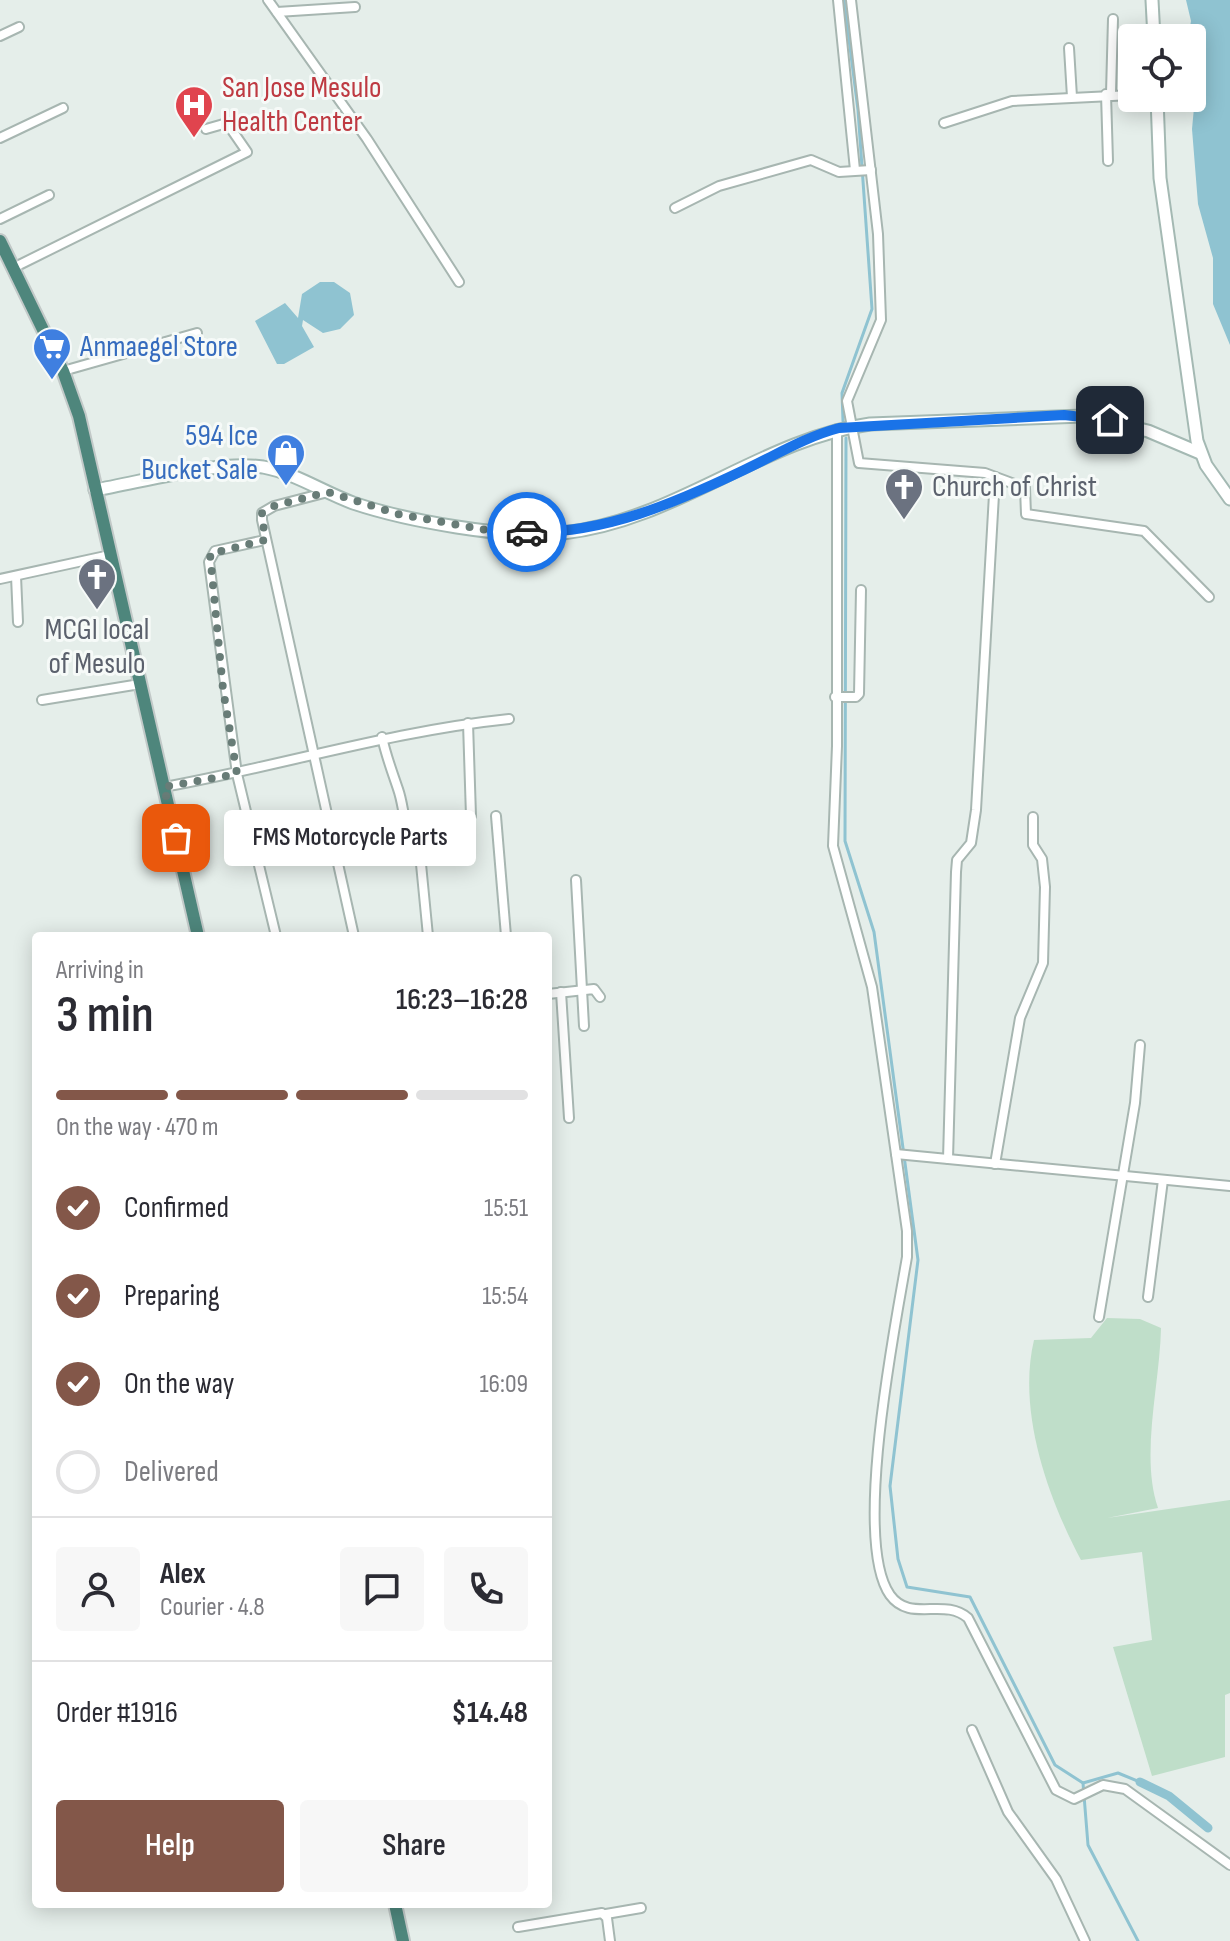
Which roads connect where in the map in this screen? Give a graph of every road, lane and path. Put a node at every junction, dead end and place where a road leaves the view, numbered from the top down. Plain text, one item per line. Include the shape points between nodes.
1 (268, 0) edge
2 (838, 0) edge
3 (851, 0) edge
4 (1152, 0) edge
5 (355, 7) dead end
6 (277, 12) junction
7 (1113, 19) dead end
8 (1153, 24) edge
9 (19, 27) dead end
10 (0, 36) edge
11 (1069, 48) dead end
12 (862, 90) junction
13 (848, 91) junction
14 (1109, 94) junction
15 (1118, 94) edge
16 (1072, 97) junction
17 (63, 108) dead end
18 (1158, 112) edge
19 (944, 123) dead end
20 (206, 129) dead end
21 (0, 138) edge
22 (1108, 161) dead end
23 (856, 170) junction
24 (870, 170) junction
25 (49, 195) dead end
26 (675, 208) dead end
27 (0, 219) edge
28 (0, 241) edge
29 (13, 268) junction
30 (459, 282) dead end
31 (197, 333) dead end
32 (63, 371) junction
33 (852, 427) junction
34 (837, 429) junction
35 (1200, 453) junction
36 (995, 477) junction
37 (95, 490) junction
38 (328, 492) junction
39 (1230, 499) edge
40 (265, 540) junction
41 (110, 555) junction
42 (16, 576) junction
43 (0, 579) edge
44 (861, 590) dead end
45 (1209, 597) dead end
46 (18, 622) dead end
47 (140, 684) junction
48 (836, 697) junction
49 (42, 700) dead end
50 (509, 719) dead end
51 (468, 723) junction
52 (382, 737) junction
53 (315, 757) junction
54 (237, 774) junction
55 (164, 787) junction
56 (471, 816) dead end
57 (496, 816) dead end
58 (1033, 817) dead end
59 (436, 835) dead end
60 (412, 840) junction
61 (576, 880) dead end
62 (197, 932) edge
63 (275, 932) edge
64 (353, 932) edge
65 (428, 932) edge
66 (506, 932) edge
67 (583, 989) junction
68 (561, 992) junction
69 (552, 993) edge
70 (600, 997) dead end
71 (584, 1026) dead end
72 (1140, 1045) dead end
73 (569, 1118) dead end
74 (898, 1154) junction
75 (948, 1159) junction
76 (995, 1164) junction
77 (1123, 1177) junction
78 (1163, 1180) junction
79 (1230, 1186) edge
80 (1148, 1297) dead end
81 (1099, 1317) dead end
82 (972, 1730) dead end
83 (1230, 1865) edge
84 (396, 1908) edge
85 (641, 1908) dead end
86 (606, 1914) junction
87 (518, 1927) dead end
88 (403, 1941) edge
89 (610, 1941) edge
90 (1085, 1941) edge

1 - 6 street
2 - 13 street
3 - 12 street
4 - 8 main road
5 - 6 street
6 - 30 street
7 - 14 street
9 - 10 street
11 - 16 street
12 - 13 street
12 - 24 street
13 - 23 street
14 - 15 street
14 - 16 street
14 - 22 street
16 - 19 street via 1012,101
17 - 21 street
18 - 35 main road via 1160,178
20 - 29 street via 227,123 247,152
23 - 24 street
23 - 26 street via 839,172 811,160 719,186
24 - 33 street via 881,320 847,401
25 - 27 street
28 - 29 highway
29 - 32 highway
31 - 32 street
32 - 37 highway
33 - 34 main road
33 - 35 main road via 1083,416 1148,431
33 - 36 street via 862,466
34 - 38 main road via 680,499 619,522 562,533 492,531 398,514
34 - 48 street
35 - 39 main road
36 - 45 street via 1025,488 1026,514 1144,531
36 - 75 street via 976,810 971,843 957,860 956,872
37 - 38 main road via 259,467
37 - 41 highway
38 - 40 street via 262,513
40 - 53 street
40 - 54 street via 215,551 209,562
41 - 42 street
41 - 47 highway
42 - 43 street
42 - 46 street
44 - 48 street via 859,694
47 - 49 street
47 - 55 highway
48 - 74 street via 833,846 872,987
50 - 51 street
51 - 52 street
51 - 56 street
52 - 53 street
52 - 60 street via 399,790 403,824
53 - 54 street
53 - 64 street
54 - 55 street
54 - 63 street
55 - 62 highway
57 - 66 street
58 - 76 street via 1033,845 1042,859 1045,887 1043,963 1020,1018
59 - 60 street
60 - 65 street via 421,864
61 - 67 street
67 - 68 street
67 - 70 street via 594,989
67 - 71 street
68 - 69 street
68 - 73 street
72 - 77 street
74 - 75 street
74 - 83 street via 907,1257 873,1491 873,1534 890,1594 911,1610 953,1609 968,1618 1056,1790 1074,1799 1103,1785 1125,1789
75 - 76 street
76 - 77 street
77 - 78 street
77 - 81 street
78 - 79 street
78 - 80 street
82 - 90 street via 1008,1812 1056,1879
84 - 88 highway
85 - 86 street
86 - 87 street
86 - 89 street

